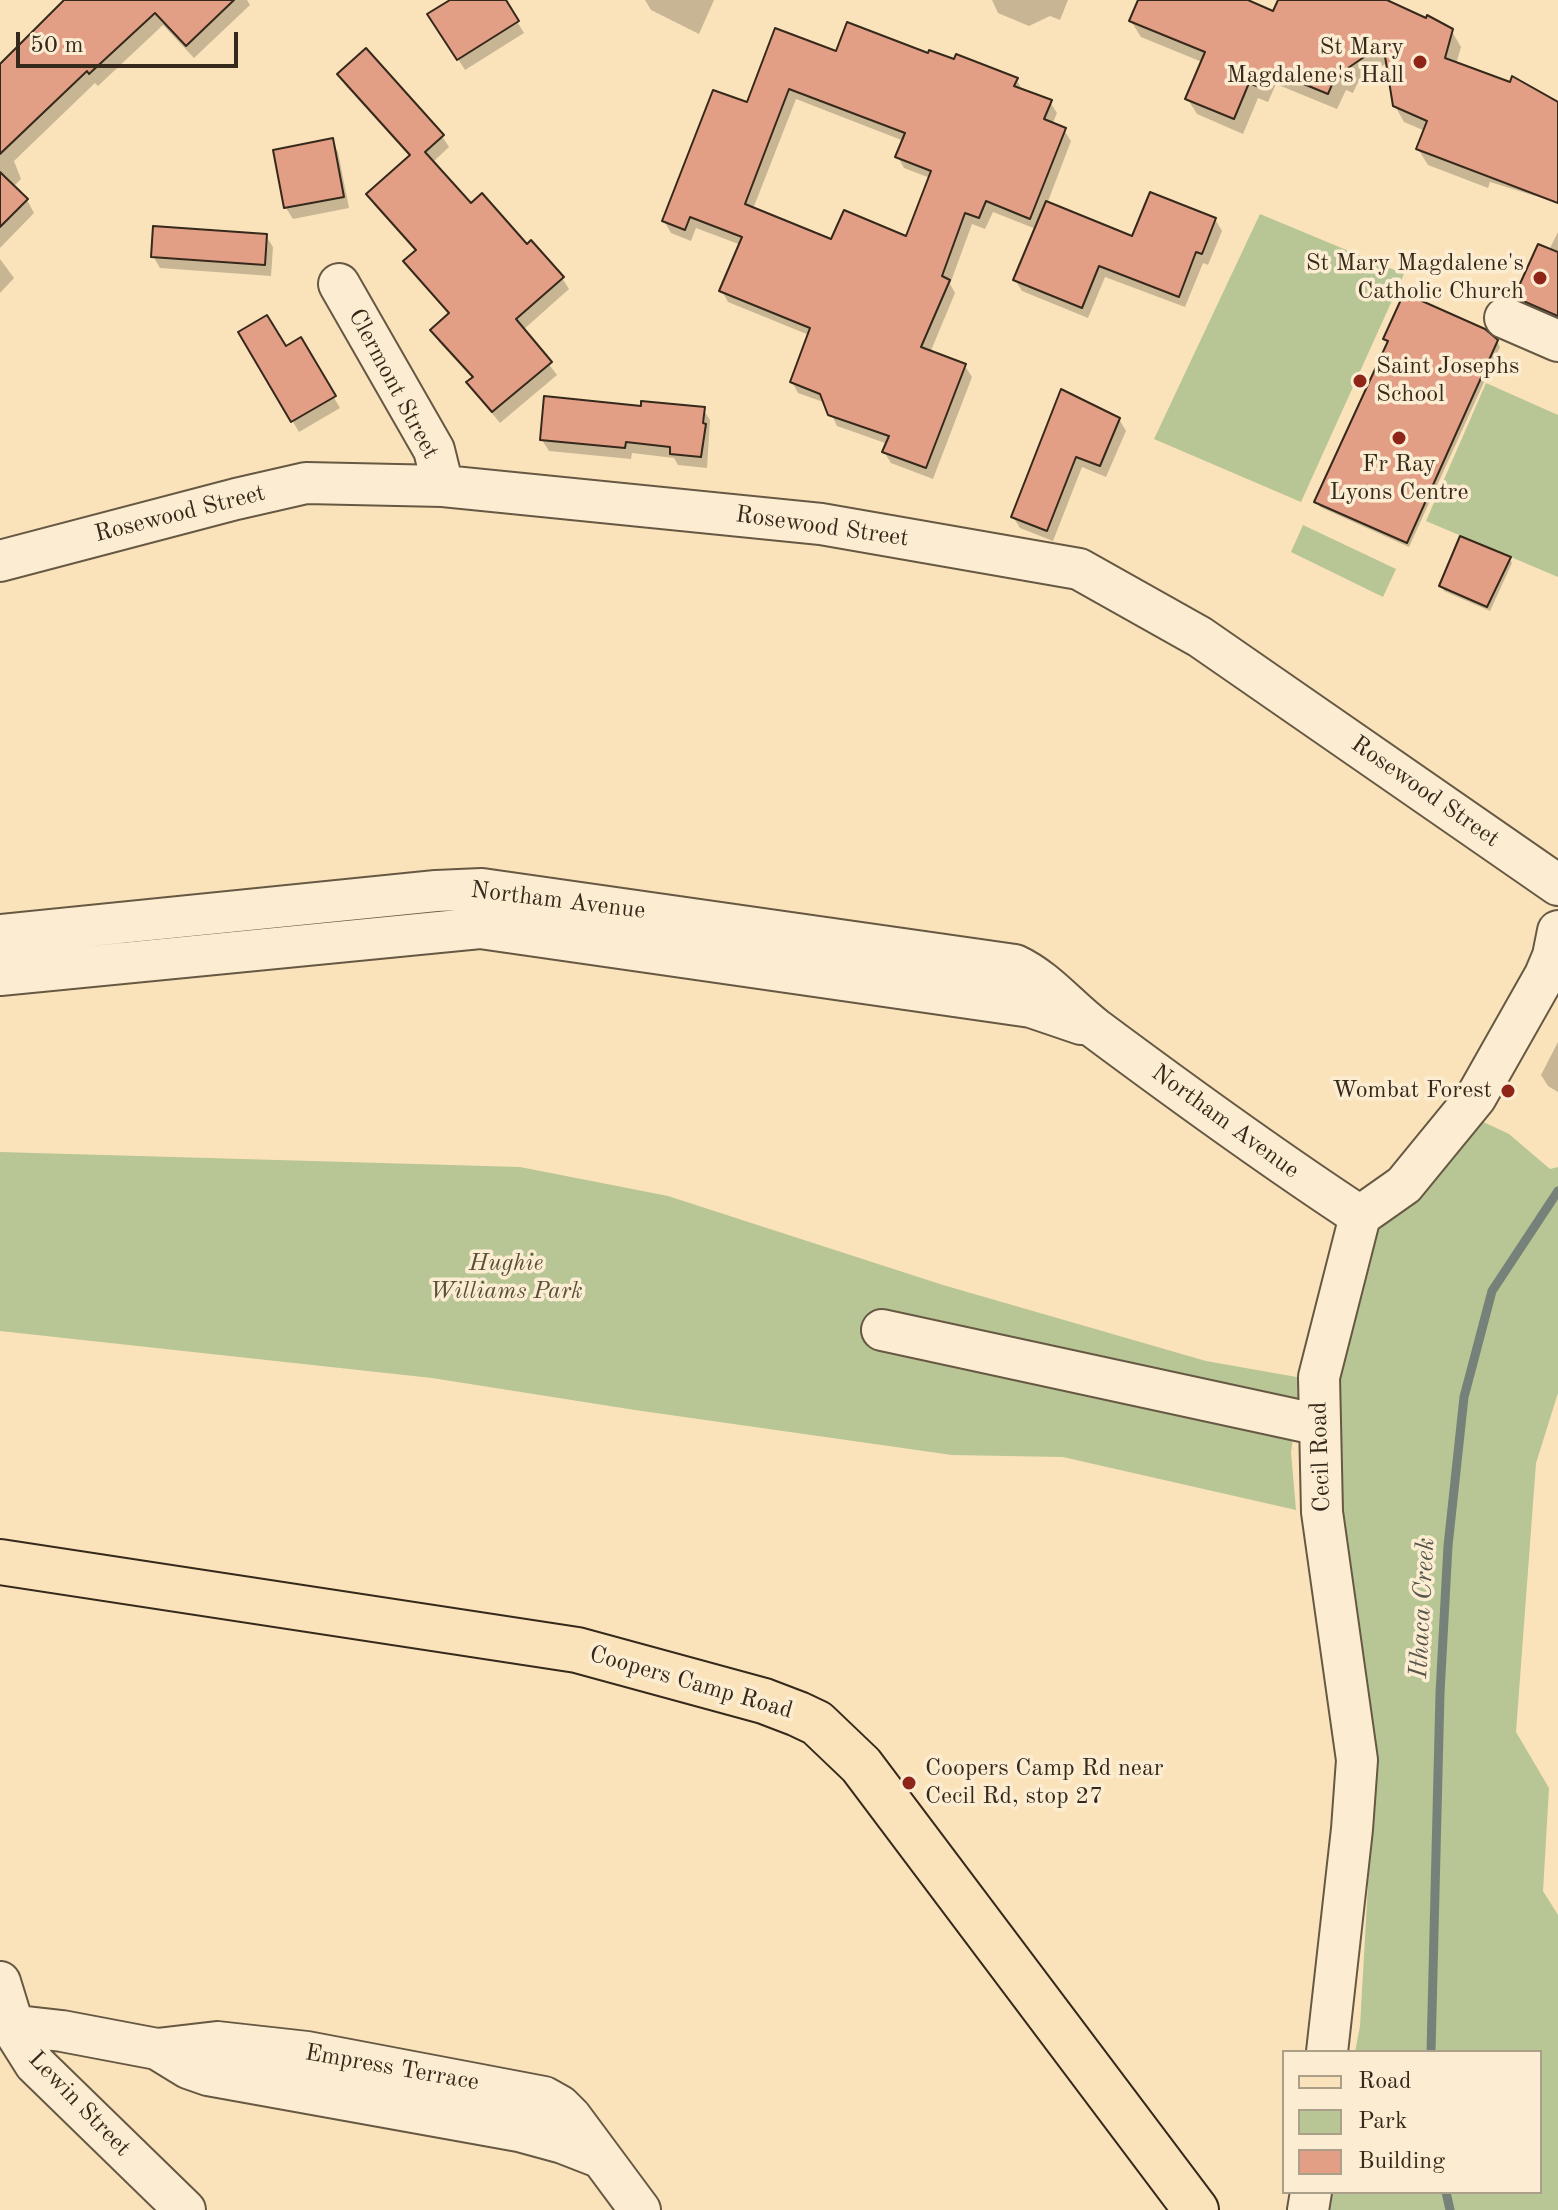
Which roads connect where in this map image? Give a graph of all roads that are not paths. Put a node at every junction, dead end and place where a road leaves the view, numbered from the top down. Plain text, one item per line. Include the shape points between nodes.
1 (339, 284) dead end
2 (1505, 318) dead end
3 (1558, 341) edge
4 (443, 486) junction
5 (0, 561) edge
6 (1558, 885) edge
7 (1558, 931) edge
8 (0, 935) edge
9 (0, 975) edge
10 (1092, 1026) junction
11 (1360, 1216) junction
12 (882, 1330) dead end
13 (1320, 1425) junction
14 (0, 1562) edge
15 (0, 1982) edge
16 (6, 2024) edge
17 (1327, 2050) edge
18 (185, 2210) edge
19 (640, 2210) edge
20 (1196, 2210) edge

1 - 4 street, Clermont Street via 434,450
2 - 3 street
4 - 5 street, Rosewood Street via 306,483
4 - 6 street, Rosewood Street via 821,524 1079,569 1200,637
7 - 11 street via 1545,975 1476,1097 1404,1185
8 - 10 street, Northam Avenue via 436,891 501,890 1015,965 1048,985
9 - 10 street, Northam Avenue via 489,928 1031,1007
10 - 11 street, Northam Avenue
11 - 13 street, Cecil Road via 1319,1377
12 - 13 street
13 - 17 street, Cecil Road via 1322,1512 1357,1760
14 - 20 main road, Coopers Camp Road via 577,1650 764,1701 817,1723 861,1765
15 - 16 street, Lewin Street
16 - 18 street, Lewin Street via 48,2079
16 - 19 street, Empress Terrace via 157,2049 217,2042 261,2046 534,2095 565,2111

